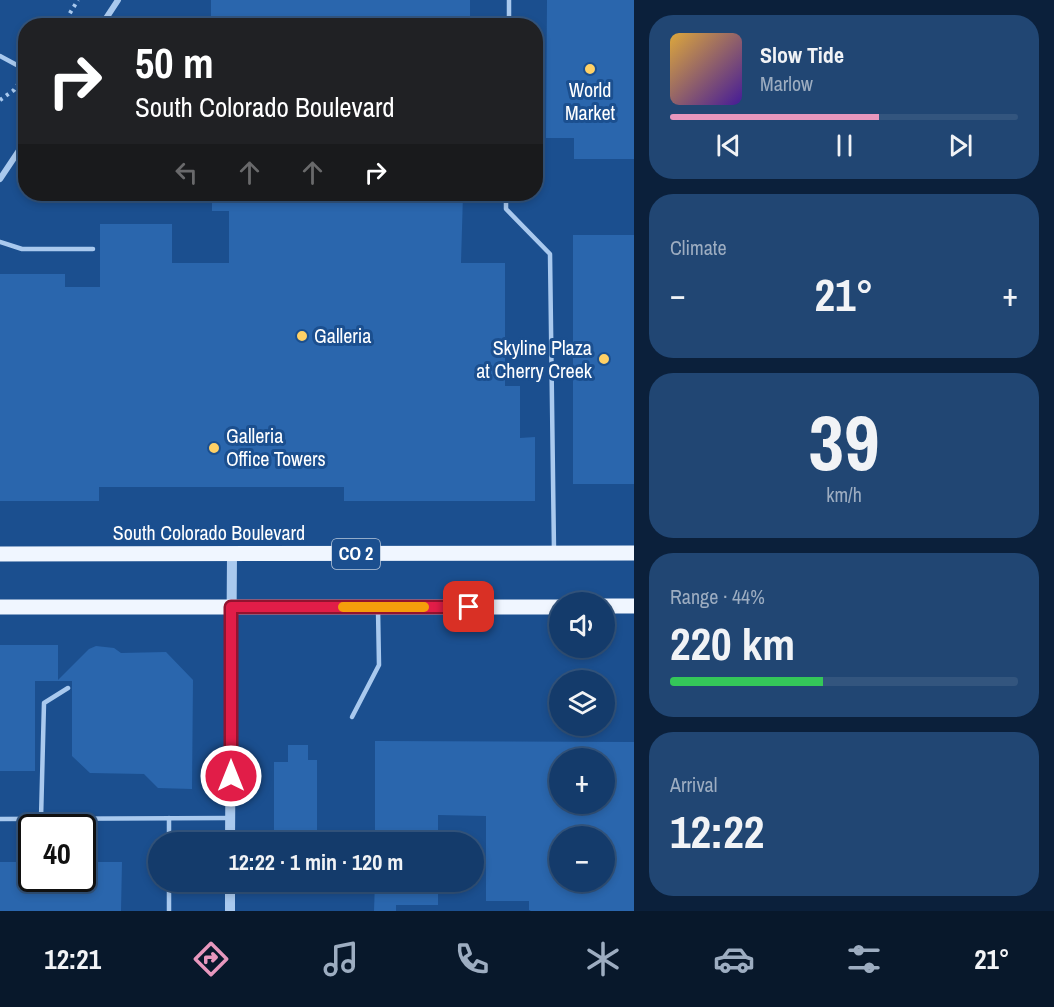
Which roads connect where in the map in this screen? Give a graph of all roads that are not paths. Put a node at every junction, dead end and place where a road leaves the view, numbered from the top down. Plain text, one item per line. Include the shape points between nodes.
1 (118, 0) edge
2 (509, 0) edge
3 (107, 18) edge
4 (508, 18) edge
5 (0, 56) edge
6 (18, 66) edge
7 (18, 152) edge
8 (0, 179) edge
9 (506, 201) edge
10 (0, 242) edge
11 (93, 249) dead end
12 (634, 553) edge
13 (0, 554) edge
14 (231, 554) junction
15 (554, 554) junction
16 (615, 606) edge
17 (634, 606) edge
18 (0, 607) edge
19 (231, 607) junction
20 (378, 607) junction
21 (549, 607) edge
22 (68, 688) dead end
23 (352, 717) dead end
24 (41, 814) edge
25 (169, 818) junction
26 (230, 818) junction
27 (0, 819) edge
28 (18, 819) edge
29 (96, 819) edge
30 (169, 832) edge
31 (230, 832) edge
32 (169, 892) edge
33 (230, 892) edge
34 (169, 911) edge
35 (230, 911) edge

1 - 3 street
2 - 4 lane
5 - 6 lane
7 - 8 street
9 - 15 lane via 506,209 550,254
10 - 11 lane via 22,249
12 - 15 main road, South Colorado Boulevard / CO 2
13 - 14 main road, South Colorado Boulevard / CO 2
14 - 15 main road, South Colorado Boulevard / CO 2
14 - 19 street
16 - 17 main road
18 - 19 main road
19 - 20 main road
19 - 26 street
20 - 21 main road
20 - 23 lane via 379,665
22 - 24 lane via 44,704
25 - 26 lane
25 - 29 lane
25 - 30 lane
26 - 31 street
27 - 28 lane
32 - 34 lane
33 - 35 street

